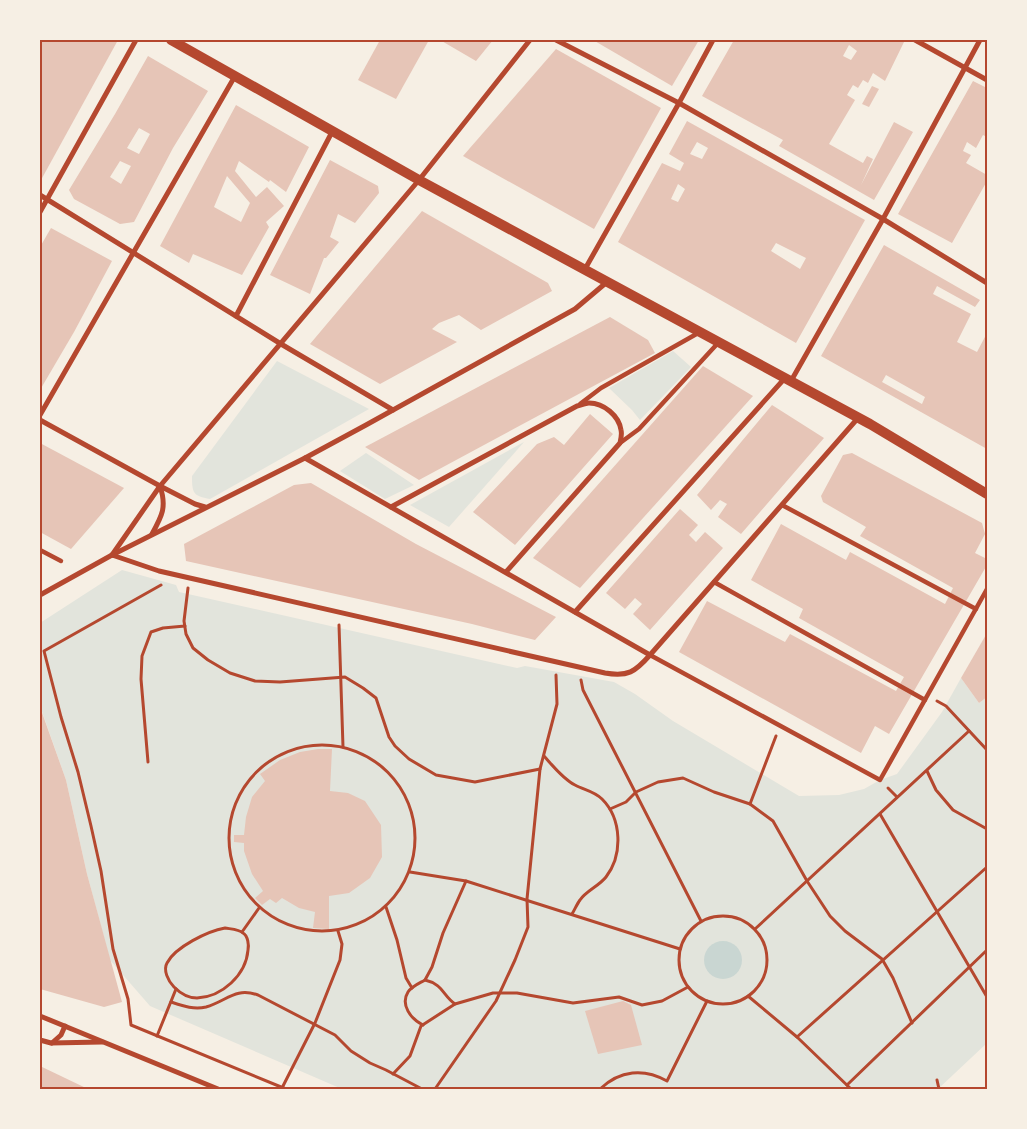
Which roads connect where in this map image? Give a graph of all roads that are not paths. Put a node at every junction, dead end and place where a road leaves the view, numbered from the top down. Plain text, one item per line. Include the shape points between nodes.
1 (136, 40) edge
2 (170, 40) edge
3 (530, 40) edge
4 (556, 40) edge
5 (713, 40) edge
6 (915, 40) edge
7 (980, 40) edge
8 (965, 68) junction
9 (235, 76) junction
10 (987, 80) edge
11 (679, 103) junction
12 (332, 132) junction
13 (419, 180) junction
14 (40, 195) edge
15 (47, 200) junction
16 (40, 212) edge
17 (883, 219) junction
18 (133, 253) junction
19 (584, 270) junction
20 (607, 282) junction
21 (987, 283) edge
22 (236, 316) junction
23 (700, 332) junction
24 (719, 342) junction
25 (280, 344) junction
26 (788, 380) junction
27 (577, 406) junction
28 (392, 410) junction
29 (40, 415) edge
30 (858, 418) junction
31 (40, 420) edge
32 (620, 442) junction
33 (305, 458) junction
34 (160, 486) junction
35 (987, 494) edge
36 (782, 505) junction
37 (391, 507) junction
38 (206, 508) junction
39 (152, 534) junction
40 (40, 550) edge
41 (112, 555) junction
42 (61, 561) dead end
43 (506, 572) junction
44 (714, 582) junction
45 (987, 589) edge
46 (40, 595) edge
47 (976, 609) junction
48 (575, 612) junction
49 (650, 655) junction
50 (926, 698) junction
51 (40, 1016) edge
52 (65, 1026) junction
53 (40, 1040) edge
54 (104, 1042) junction
55 (51, 1043) junction
56 (218, 1089) edge

1 - 15 street
2 - 9 main road
3 - 13 street
4 - 11 street
5 - 11 street
6 - 8 street
7 - 8 street
8 - 10 street
8 - 17 street
9 - 12 main road
9 - 18 street
11 - 17 street
11 - 19 street
12 - 13 main road
12 - 22 street
13 - 19 main road
13 - 25 street
14 - 15 street
15 - 16 street
15 - 18 street
17 - 21 street
17 - 26 street
18 - 22 street
18 - 29 street
19 - 20 main road
20 - 23 main road
20 - 28 street via 575,309
22 - 25 street
23 - 24 main road
23 - 27 street via 601,388
24 - 26 main road
24 - 32 street via 639,429
25 - 28 street
25 - 34 street
26 - 30 main road
26 - 48 street
27 - 32 street via 590,403 603,406 612,413 622,431
27 - 37 street
28 - 33 street
30 - 35 main road
30 - 36 street
31 - 34 street
32 - 43 street
33 - 37 street
33 - 38 street
34 - 38 street
34 - 39 street via 165,500
34 - 41 street
36 - 44 street
36 - 47 street
37 - 43 street
38 - 39 street
39 - 41 street
40 - 42 street
41 - 46 street
41 - 49 street via 159,571 617,675 637,669
43 - 48 street
44 - 49 street
44 - 50 street
45 - 47 street
47 - 50 street
48 - 49 street
49 - 50 street via 880,780
51 - 52 street
52 - 54 street
52 - 55 street via 61,1036
53 - 55 street
54 - 55 street
54 - 56 street

